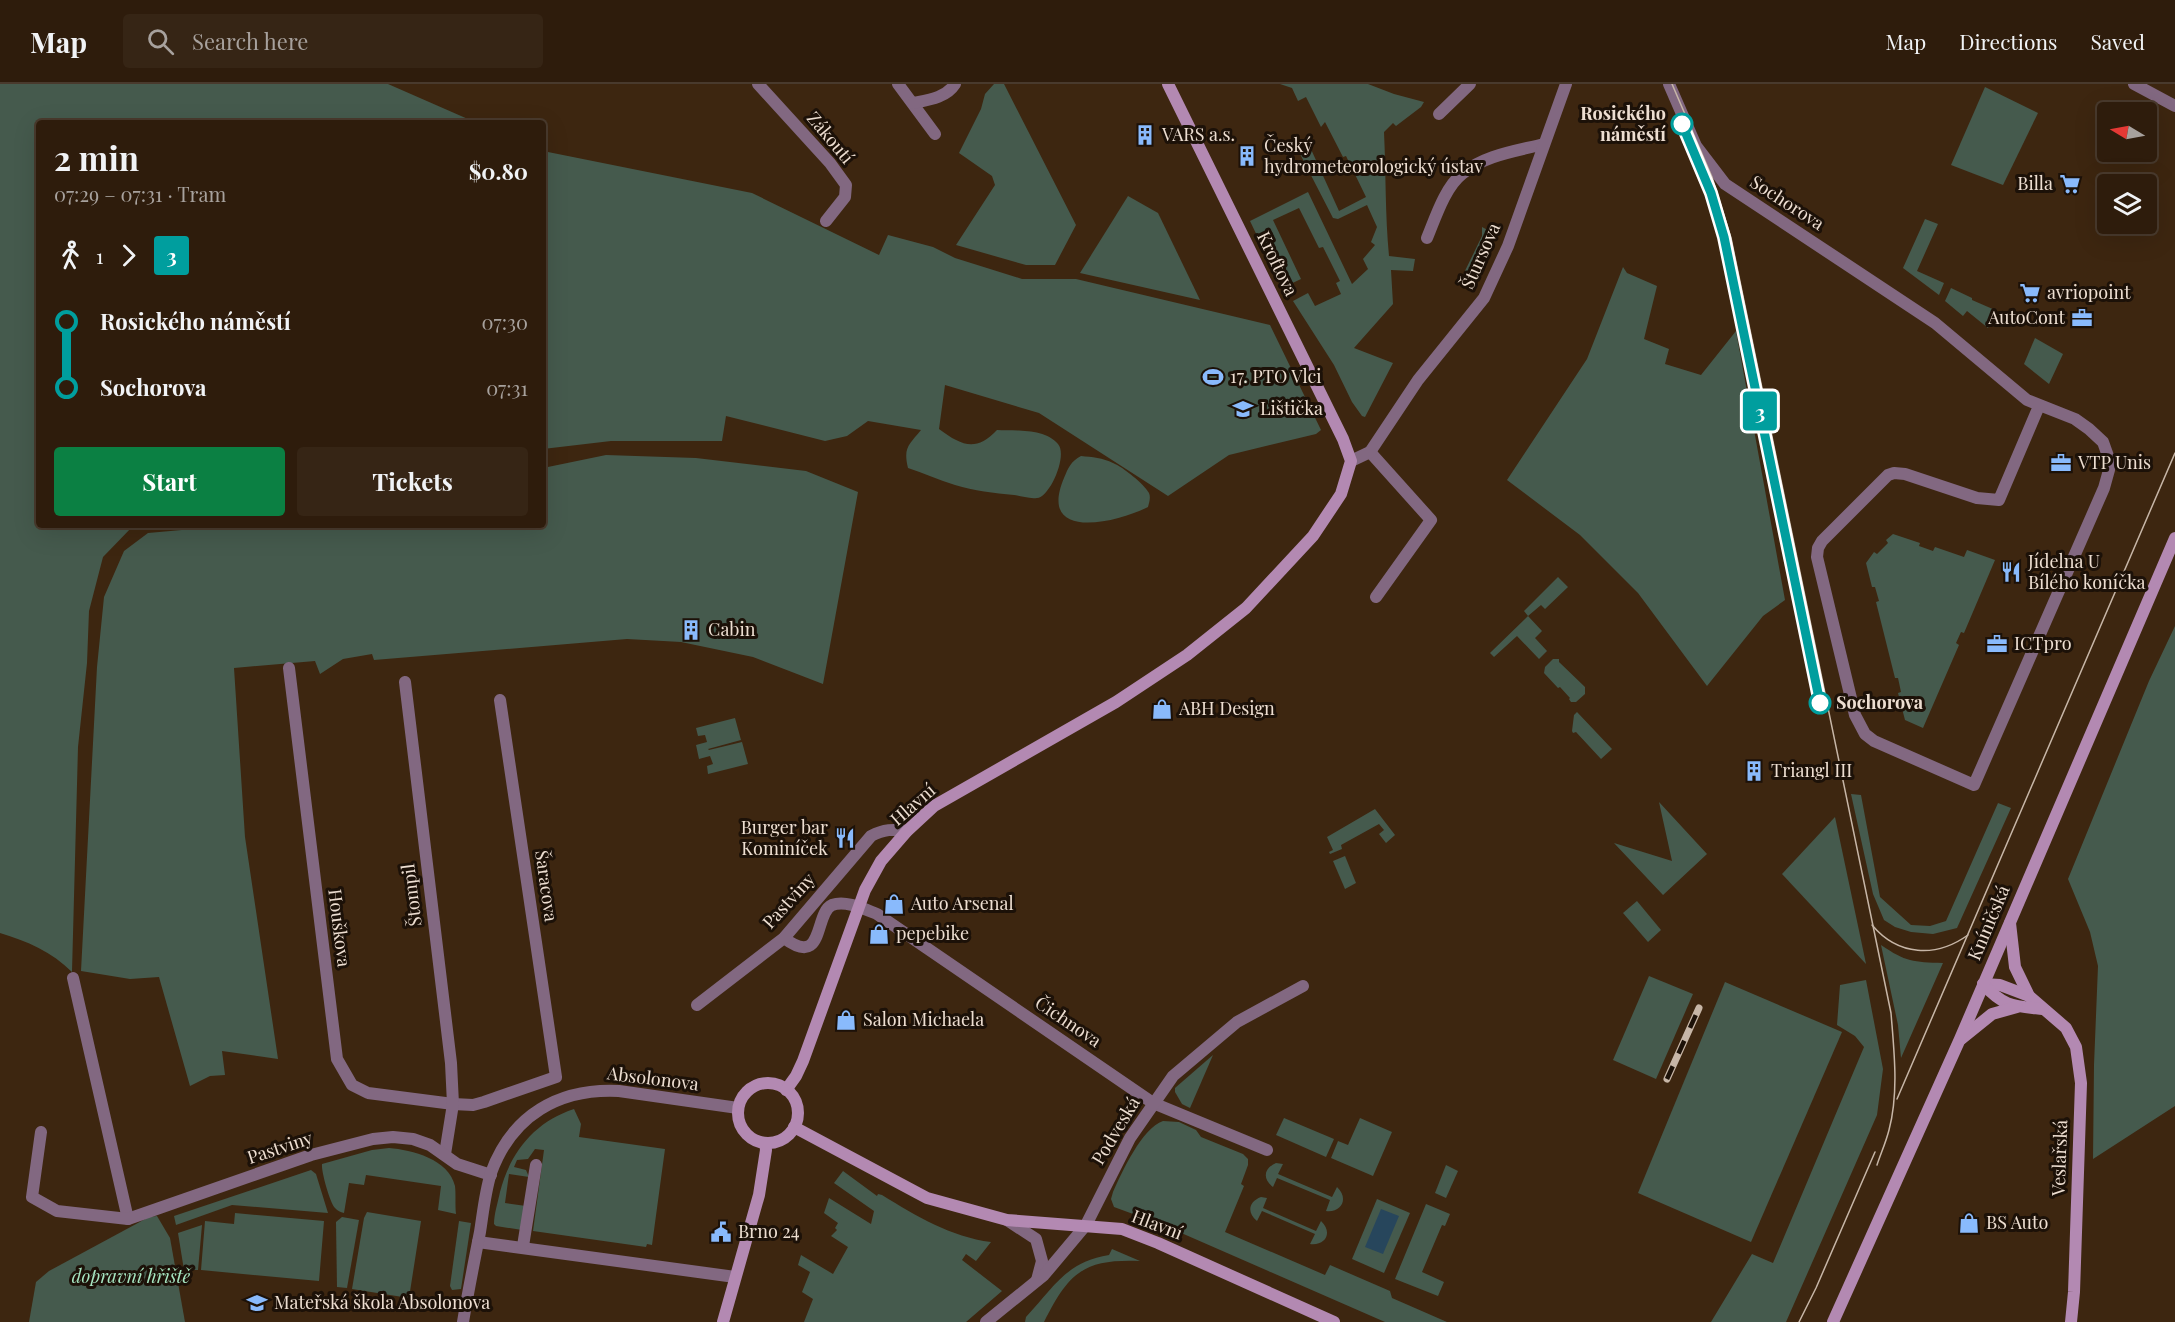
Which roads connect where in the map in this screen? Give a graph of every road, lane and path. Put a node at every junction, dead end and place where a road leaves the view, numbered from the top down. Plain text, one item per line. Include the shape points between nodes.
1 (758, 84) edge
2 (898, 84) edge
3 (955, 84) edge
4 (1168, 84) edge
5 (1470, 84) edge
6 (1566, 84) edge
7 (1669, 84) edge
8 (2134, 84) edge
9 (913, 103) junction
10 (2175, 106) edge
11 (1439, 114) dead end
12 (935, 134) dead end
13 (1544, 144) junction
14 (826, 220) dead end
15 (1427, 238) dead end
16 (2039, 406) junction
17 (1370, 452) junction
18 (1351, 461) junction
19 (2175, 538) edge
20 (1376, 597) dead end
21 (289, 668) dead end
22 (405, 682) dead end
23 (500, 700) dead end
24 (907, 831) junction
25 (857, 906) junction
26 (2010, 919) junction
27 (784, 938) junction
28 (73, 978) dead end
29 (1983, 984) junction
30 (1304, 986) dead end
31 (2029, 996) junction
32 (697, 1005) dead end
33 (2017, 1007) junction
34 (2043, 1009) junction
35 (1960, 1040) junction
36 (786, 1090) junction
37 (1153, 1102) junction
38 (453, 1104) junction
39 (738, 1108) junction
40 (794, 1127) junction
41 (41, 1132) dead end
42 (765, 1143) junction
43 (1267, 1150) dead end
44 (445, 1154) junction
45 (536, 1165) dead end
46 (491, 1175) junction
47 (128, 1219) junction
48 (1007, 1220) junction
49 (1086, 1225) junction
50 (478, 1242) junction
51 (523, 1246) junction
52 (735, 1277) junction
53 (1036, 1281) junction
54 (462, 1322) edge
55 (723, 1322) edge
56 (986, 1322) edge
57 (1334, 1322) edge
58 (1833, 1322) edge
59 (2071, 1322) edge

1 - 14 street, Zákoutí via 846,186 845,197
2 - 9 street
3 - 9 street via 950,91
4 - 18 street, Kroftova
5 - 11 street
6 - 13 street, Štursova
7 - 16 street, Sochorova via 1696,146 1725,184 1935,323 2026,400
8 - 10 street
9 - 12 street
13 - 15 street via 1484,160 1461,174 1443,200
13 - 17 street, Štursova via 1508,246 1484,298 1418,380
16 - 16 street, Sochorova via 1999,500 1977,498 1894,473 1818,548 1855,715 1865,734 1882,746 1974,785 2109,470 2103,442 2075,419
17 - 18 street
17 - 20 street via 1431,520
18 - 24 street, Hlavní via 1341,494 1313,536 1246,608 1187,655 1116,702 934,806
19 - 26 street, Kníničská
21 - 38 street, Houškova via 337,1059 352,1085 368,1093
22 - 38 street, Štompil
23 - 38 street, Šaracova via 556,1077 484,1102
24 - 25 street, Hlavní via 873,874
24 - 27 street, Pastviny via 880,831 869,838
25 - 27 street via 833,905 826,909 814,942 807,946 794,945
25 - 36 street, Hlavní via 803,1061
25 - 37 street, Čichnova via 877,914
26 - 29 street, Kníničská
26 - 31 street via 2015,967
27 - 32 street, Pastviny
28 - 47 street
29 - 31 street, Veslařská via 2000,985
29 - 33 street via 1997,999
29 - 35 street, Kníničská
30 - 37 street, Podveská via 1237,1022 1173,1076
31 - 34 street, Veslařská
33 - 34 street
33 - 35 street via 1992,1014
34 - 59 street, Veslařská via 2066,1028 2079,1064
35 - 58 street, Kníničská
36 - 39 street via 761,1083 746,1092
36 - 40 street via 797,1108
37 - 43 street, Čichnova
37 - 49 street, Podveská
38 - 44 street
39 - 42 street via 742,1129
39 - 46 street, Absolonova via 620,1090 575,1094 541,1108 526,1120 511,1135
40 - 42 street via 781,1140
40 - 48 street, Hlavní via 927,1198
41 - 47 street, Pastviny via 32,1197 57,1211
42 - 52 street via 759,1195
44 - 46 street, Pastviny via 464,1167
44 - 47 street, Pastviny via 413,1140 373,1139 311,1155
45 - 51 street
46 - 50 street, Absolonova
48 - 49 street, Hlavní
48 - 53 street via 1036,1239 1042,1261
49 - 53 street, Podveská
49 - 57 street, Hlavní via 1122,1229 1158,1243
50 - 51 street
50 - 54 street, Absolonova
51 - 52 street
52 - 55 street
53 - 56 street, Podveská

